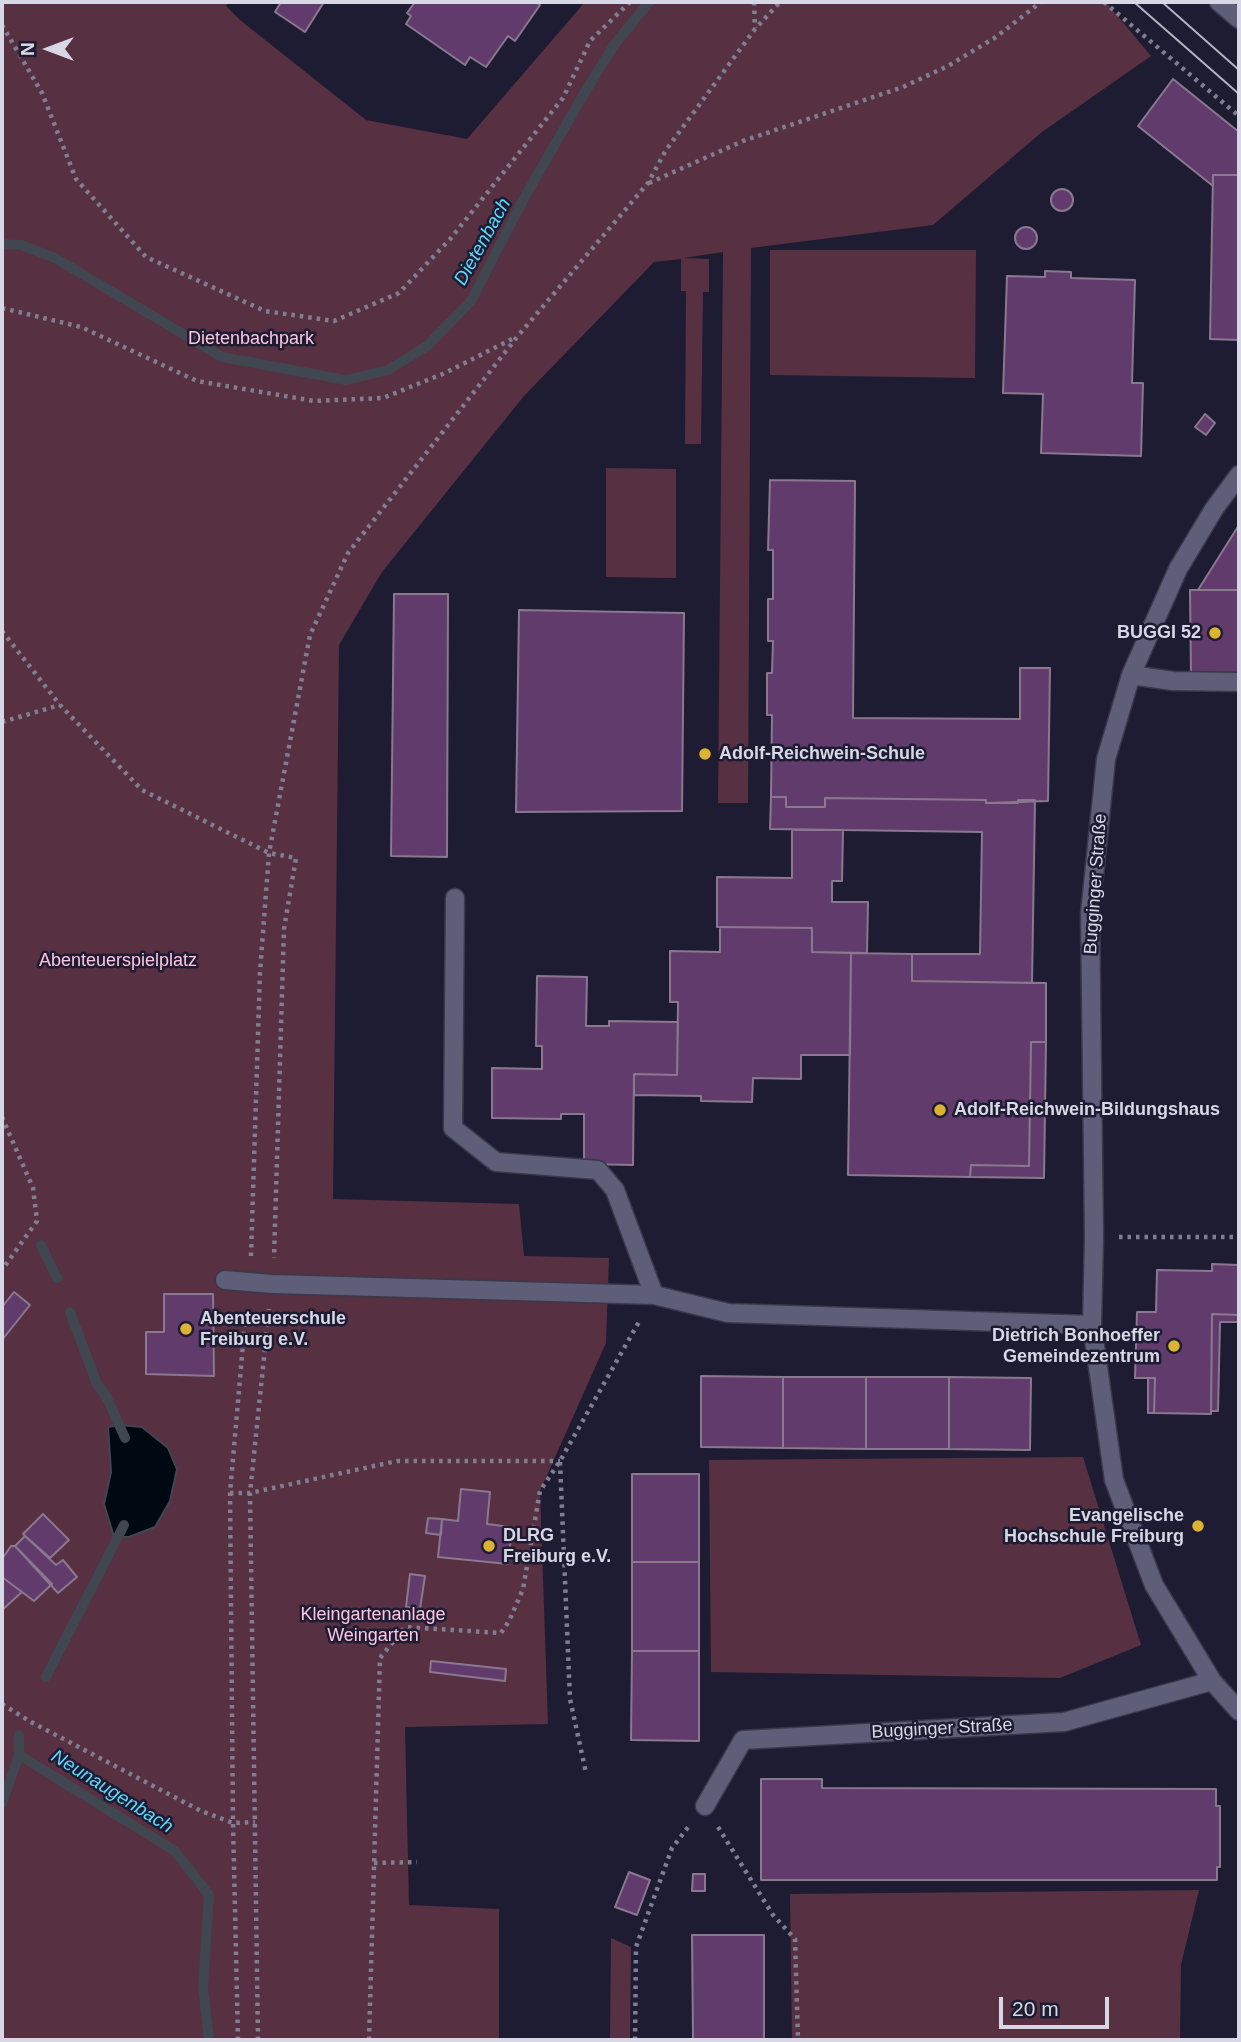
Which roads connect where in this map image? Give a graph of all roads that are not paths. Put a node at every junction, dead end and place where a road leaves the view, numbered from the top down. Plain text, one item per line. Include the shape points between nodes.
1 (1219, 2) edge
2 (1239, 19) edge
3 (1239, 475) edge
4 (1131, 675) junction
5 (1239, 682) edge
6 (454, 898) dead end
7 (225, 1280) dead end
8 (654, 1295) junction
9 (1092, 1325) junction
10 (1212, 1681) junction
11 (1239, 1711) edge
12 (705, 1806) road end

1 - 2 street
3 - 4 street, Bugginger Straße via 1178,569
4 - 5 street
4 - 9 street, Bugginger Straße via 1106,759 1090,914
6 - 8 street via 453,1128 496,1162 598,1170 615,1190
7 - 8 street
8 - 9 street via 728,1313
9 - 10 street, Bugginger Straße via 1114,1480 1154,1585
10 - 11 street, Bugginger Straße
10 - 12 street, Bugginger Straße via 1064,1722 743,1740

